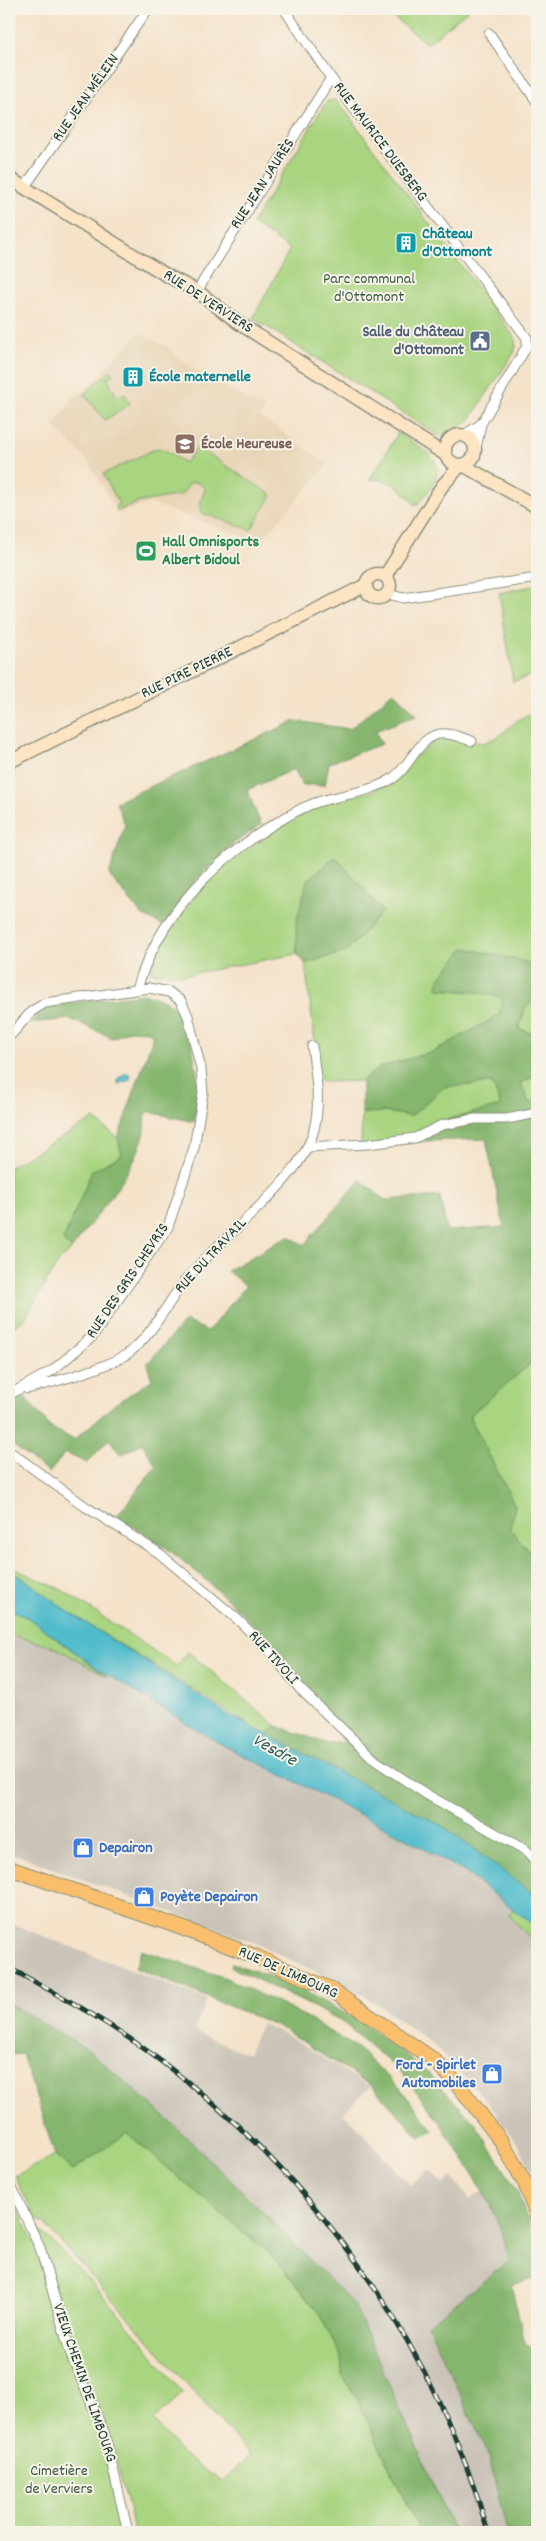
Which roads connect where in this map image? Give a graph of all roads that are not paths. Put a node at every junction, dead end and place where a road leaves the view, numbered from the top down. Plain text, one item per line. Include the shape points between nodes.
1 (148, 9) edge
2 (284, 9) edge
3 (490, 33) dead end
4 (331, 78) junction
5 (537, 102) edge
6 (9, 178) edge
7 (24, 188) junction
8 (197, 291) junction
9 (537, 345) edge
10 (527, 346) junction
11 (481, 424) junction
12 (406, 428) junction
13 (464, 435) junction
14 (450, 439) junction
15 (475, 452) junction
16 (446, 455) junction
17 (462, 465) junction
18 (445, 481) junction
19 (502, 486) junction
20 (537, 508) edge
21 (386, 576) junction
22 (537, 578) edge
23 (366, 585) junction
24 (388, 594) junction
25 (472, 741) dead end
26 (9, 762) edge
27 (137, 989) junction
28 (9, 1037) edge
29 (312, 1046) dead end
30 (537, 1113) edge
31 (307, 1147) junction
32 (11, 1393) edge
33 (9, 1451) edge
34 (537, 1863) edge
35 (9, 1868) edge
36 (9, 2180) edge
37 (531, 2184) edge
38 (537, 2216) edge
39 (128, 2532) edge

1 - 7 street, RUE JEAN MÉLEIN
2 - 4 street, RUE MAURICE DUESBERG
3 - 5 street
4 - 8 street, RUE JEAN JAURÈS
4 - 10 street, RUE MAURICE DUESBERG via 527,338
6 - 7 street, RUE DE VERVIERS
7 - 8 street, RUE DE VERVIERS
8 - 12 street, RUE DE VERVIERS via 240,324
9 - 10 street
10 - 11 street
11 - 13 street
11 - 15 street
12 - 14 street, RUE DE VERVIERS via 440,440
12 - 16 street, RUE DE VERVIERS
13 - 14 street
13 - 15 street via 473,442
14 - 16 street
15 - 17 street
15 - 19 street
16 - 17 street via 454,464
16 - 18 street
17 - 18 street
17 - 19 street
18 - 21 street
19 - 20 street
21 - 23 street via 371,576
21 - 24 street via 390,585
22 - 24 street via 403,598
23 - 24 street via 368,594 376,598
23 - 26 street, RUE PIRE PIERRE
25 - 27 street via 446,734 437,735 417,750 392,780 303,808 246,842 202,879 180,906 142,973
27 - 28 street, RUE DES GRIS CHEVRIS via 45,1002 32,1011
27 - 32 street, RUE DES GRIS CHEVRIS via 169,992 181,1001 188,1016 201,1069 203,1094 194,1148 168,1227 93,1336 53,1370
29 - 31 street, RUE DU TRAVAIL via 319,1097
30 - 31 street via 506,1120 475,1119 442,1125 415,1138
31 - 32 street, RUE DU TRAVAIL via 279,1185 187,1278 153,1326 128,1353 107,1364
33 - 34 street, RUE TIVOLI via 86,1507 158,1553 268,1648 300,1689 376,1761 426,1794 527,1851
35 - 37 main road, RUE DE LIMBOURG via 179,1927 330,1989 434,2060 481,2114
36 - 39 street, VIEUX CHEMIN DE LIMBOURG via 40,2248 71,2355 105,2435
37 - 38 main road, RUE DE LIMBOURG

